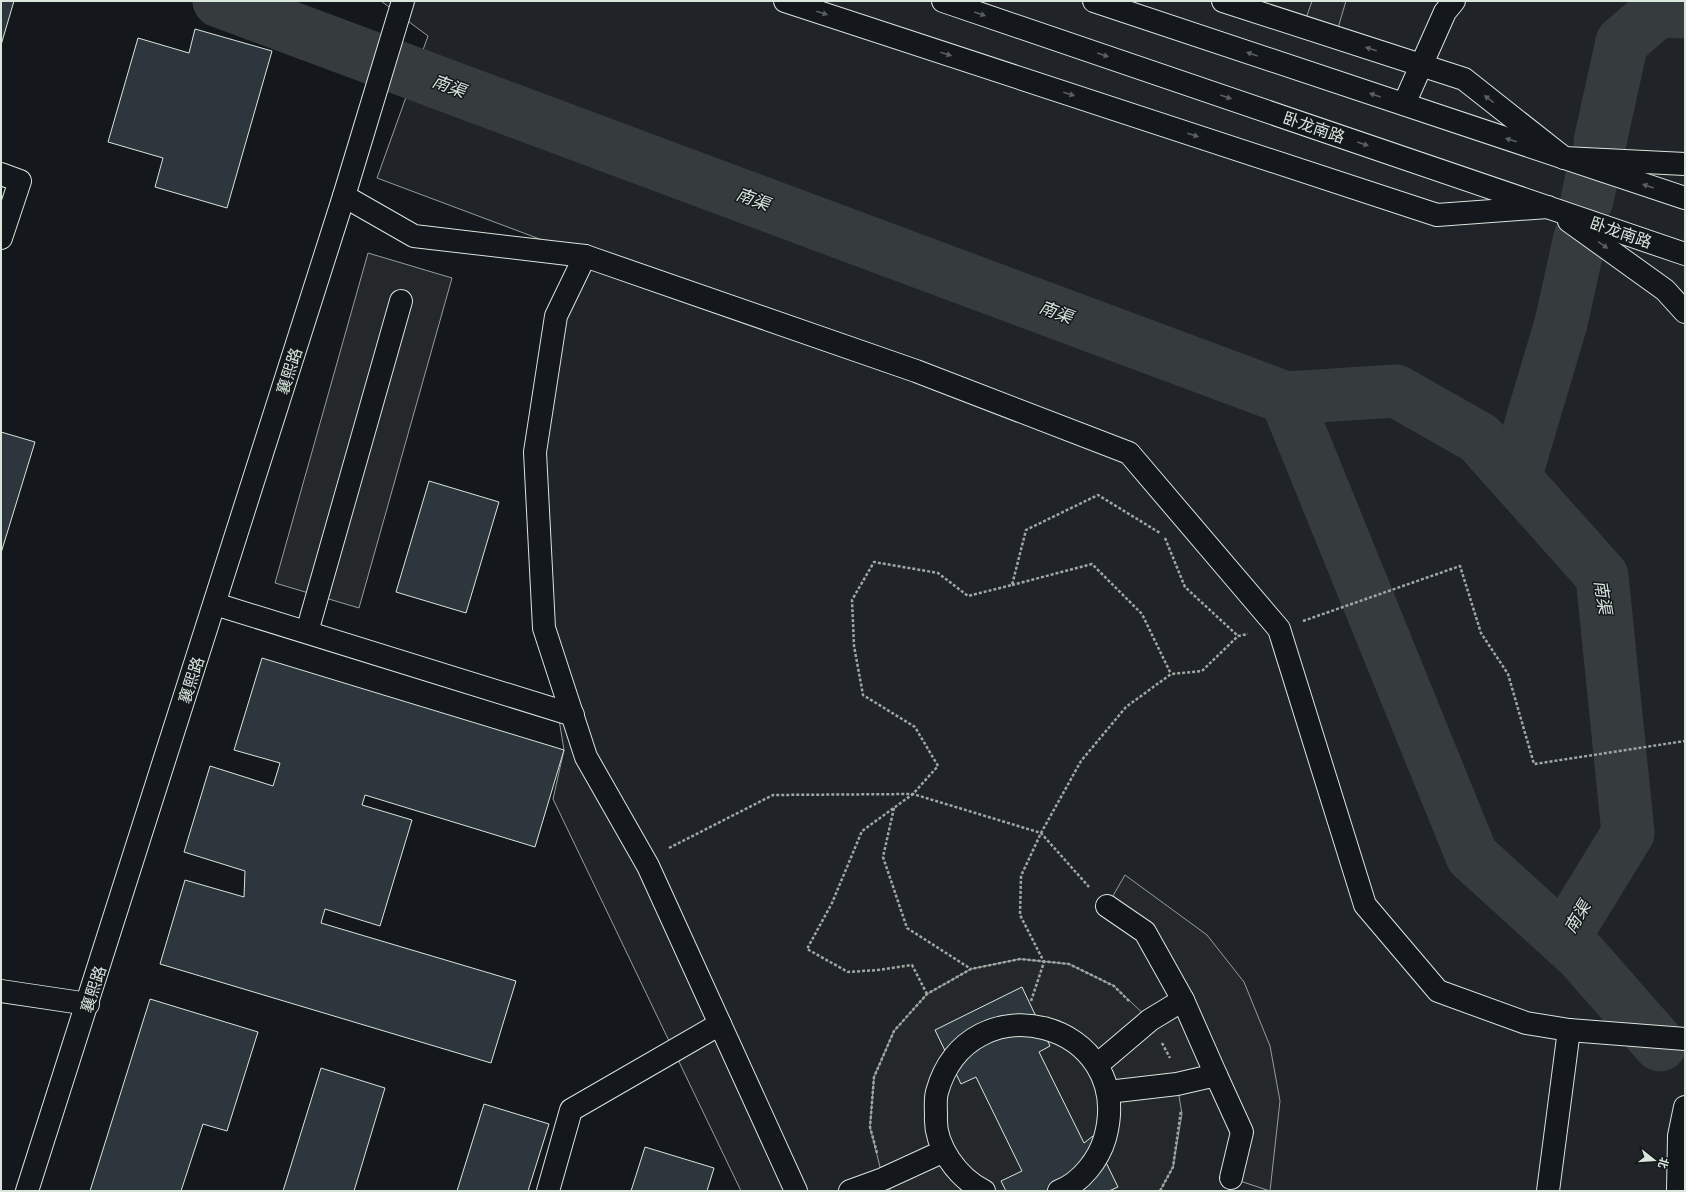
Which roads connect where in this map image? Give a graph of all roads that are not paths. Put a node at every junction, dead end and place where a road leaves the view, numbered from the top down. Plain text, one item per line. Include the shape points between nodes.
1 (403, 1) edge
2 (785, 1) edge
3 (943, 1) edge
4 (1094, 1) edge
5 (1222, 1) edge
6 (1454, 1) edge
7 (1421, 65) junction
8 (1404, 104) junction
9 (1564, 158) junction
10 (1685, 164) edge
11 (1, 174) edge
12 (344, 196) junction
13 (1685, 198) edge
14 (1548, 207) junction
15 (1, 238) edge
16 (1685, 254) edge
17 (585, 256) junction
18 (401, 301) dead end
19 (1685, 312) edge
20 (215, 604) junction
21 (307, 632) junction
22 (572, 716) junction
23 (1107, 906) road end
24 (1, 991) edge
25 (1183, 1000) junction
26 (88, 1004) junction
27 (720, 1024) junction
28 (1569, 1030) junction
29 (1685, 1039) edge
30 (1097, 1065) junction
31 (1216, 1075) junction
32 (1108, 1092) junction
33 (1685, 1107) edge
34 (944, 1151) junction
35 (1231, 1178) dead end
36 (27, 1191) edge
37 (548, 1191) edge
38 (796, 1191) edge
39 (850, 1191) edge
40 (984, 1191) edge
41 (1059, 1191) edge
42 (1548, 1191) edge
43 (1678, 1191) edge

1 - 12 main road, 襄熙路
2 -> 14 main road via 1437,215
3 -> 14 main road, 卧龙南路
8 -> 4 main road
7 -> 5 main road
6 - 7 main road via 1445,12
7 - 8 main road
9 -> 7 main road via 1464,79
9 -> 8 main road
9 - 10 main road
13 -> 9 main road
11 - 15 main road via 20,181
12 - 17 main road via 414,236
12 - 20 main road, 襄熙路
14 - 16 main road, 卧龙南路
14 -> 19 main road via 1665,290
17 - 22 main road via 556,316 535,452 544,628
17 - 28 main road via 916,371 1128,453 1280,629 1365,905 1438,991 1526,1023
18 - 21 main road
20 - 21 main road
20 - 26 main road, 襄熙路
21 - 22 main road
22 - 27 main road via 586,757 648,866
23 - 25 main road via 1146,932
24 - 26 main road
25 - 30 main road via 1150,1020
25 - 31 main road
26 - 36 main road, 襄熙路
27 - 37 main road via 571,1110
27 - 38 main road
28 - 29 main road
28 - 42 main road
30 - 32 main road
30 - 34 main road via 1077,1043 1052,1029 1022,1024 993,1029 967,1043 948,1066 937,1093 936,1122
31 - 32 main road via 1177,1084
31 - 35 main road via 1242,1132
32 - 41 main road via 1110,1120 1102,1148 1087,1172
33 - 43 main road via 1679,1136
34 - 39 main road
34 - 40 main road via 960,1174

